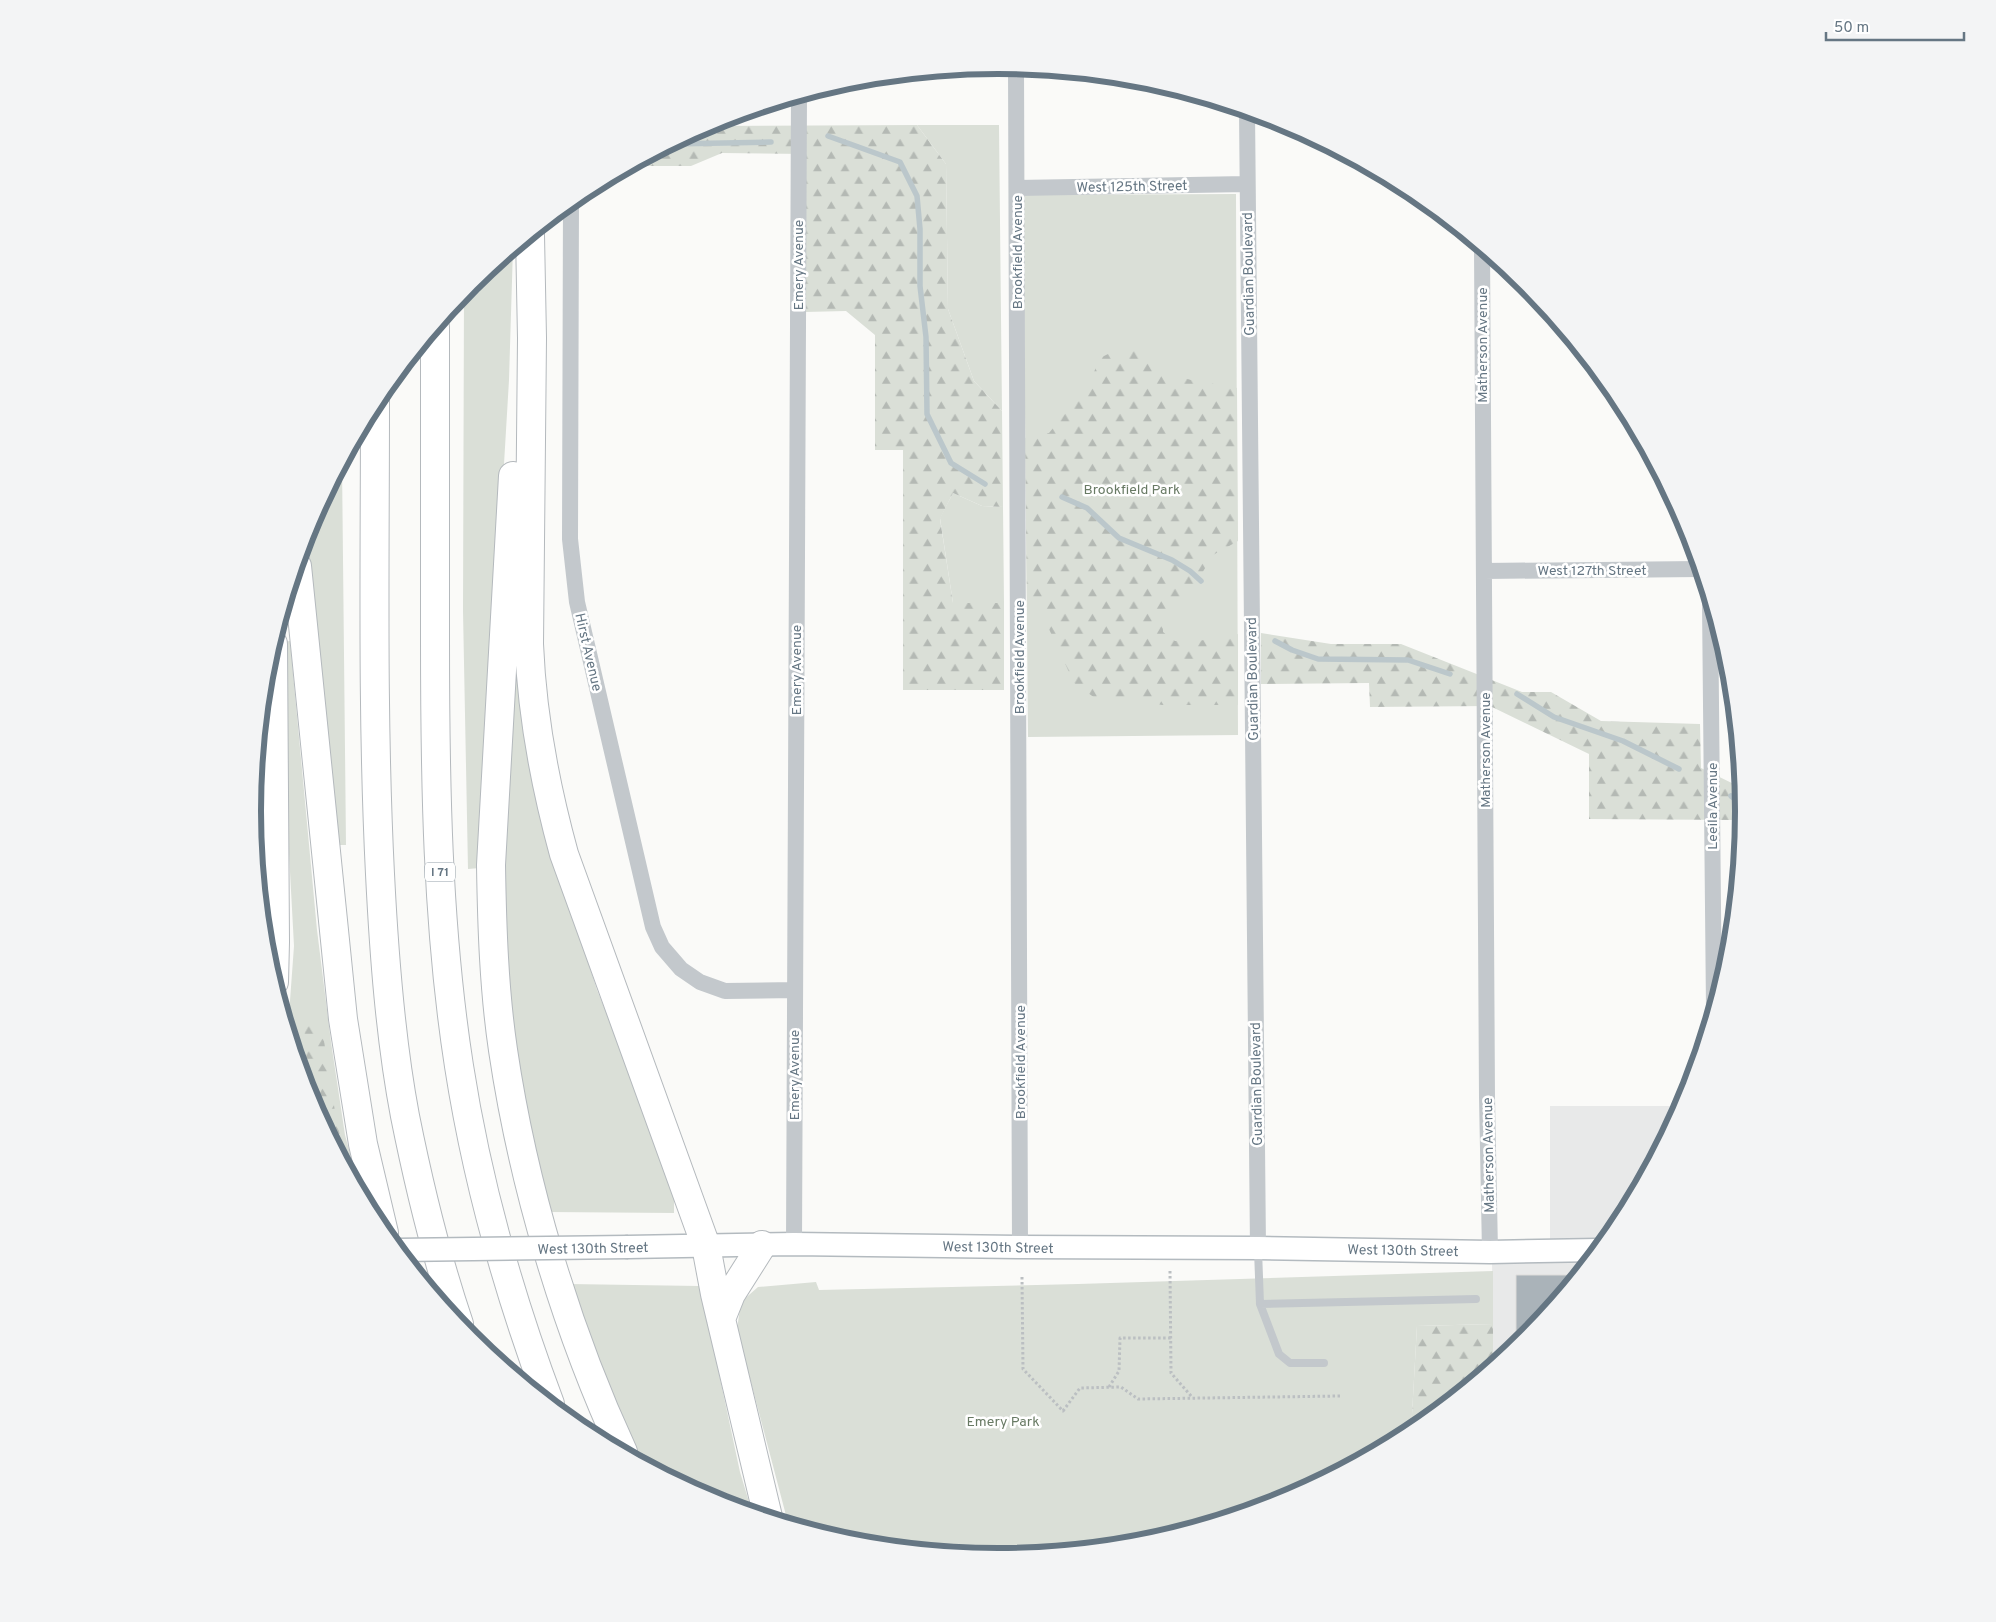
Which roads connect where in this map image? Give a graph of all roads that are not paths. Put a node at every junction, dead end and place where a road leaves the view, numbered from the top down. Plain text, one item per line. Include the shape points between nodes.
1 (1016, 74) edge
2 (799, 101) edge
3 (1247, 118) edge
4 (1247, 184) junction
5 (1017, 188) junction
6 (571, 210) edge
7 (528, 243) edge
8 (528, 244) edge
9 (1482, 255) edge
10 (435, 336) edge
11 (376, 416) edge
12 (1694, 569) edge
13 (1484, 571) junction
14 (298, 579) edge
15 (1710, 621) edge
16 (273, 677) edge
17 (275, 956) edge
18 (1714, 986) edge
19 (795, 990) junction
20 (379, 1211) edge
21 (794, 1244) junction
22 (762, 1245) junction
23 (706, 1246) junction
24 (1020, 1248) junction
25 (1258, 1248) junction
26 (406, 1250) edge
27 (1590, 1250) edge
28 (1490, 1252) junction
29 (1476, 1299) dead end
30 (1260, 1304) junction
31 (454, 1308) edge
32 (721, 1319) junction
33 (1324, 1363) dead end
34 (546, 1394) edge
35 (619, 1443) edge
36 (766, 1511) edge

1 - 5 street, Brookfield Avenue
2 - 19 street, Emery Avenue
3 - 4 street, Guardian Boulevard
4 - 5 street, West 125th Street
4 - 25 street, Guardian Boulevard
5 - 24 street, Brookfield Avenue
6 - 19 street, Hirst Avenue via 572,571 653,927 662,947 681,969 700,982 725,991
7 - 23 highway via 532,348 529,644 538,740 564,854
8 - 35 highway via 493,808 492,926 496,987 515,1118 536,1209 582,1352
9 - 13 street, Matherson Avenue
10 - 34 highway, I 71 via 435,724 439,853 451,1005 468,1121 486,1203 513,1299
11 - 31 highway via 375,729 383,931 405,1114 425,1209
12 - 13 street, West 127th Street
13 - 28 street, Matherson Avenue
14 - 20 highway via 343,1019 363,1144
15 - 18 street, Leeila Avenue
16 - 17 highway
19 - 21 street, Emery Avenue
21 - 22 main road, West 130th Street
21 - 24 main road, West 130th Street
22 - 23 main road, West 130th Street
22 - 32 highway via 731,1294
23 - 26 main road, West 130th Street, bridge
23 - 32 highway
24 - 25 main road, West 130th Street
25 - 28 main road, West 130th Street
25 - 30 lane
27 - 28 main road, West 130th Street
29 - 30 lane
30 - 33 lane via 1279,1354 1290,1363
32 - 36 highway

